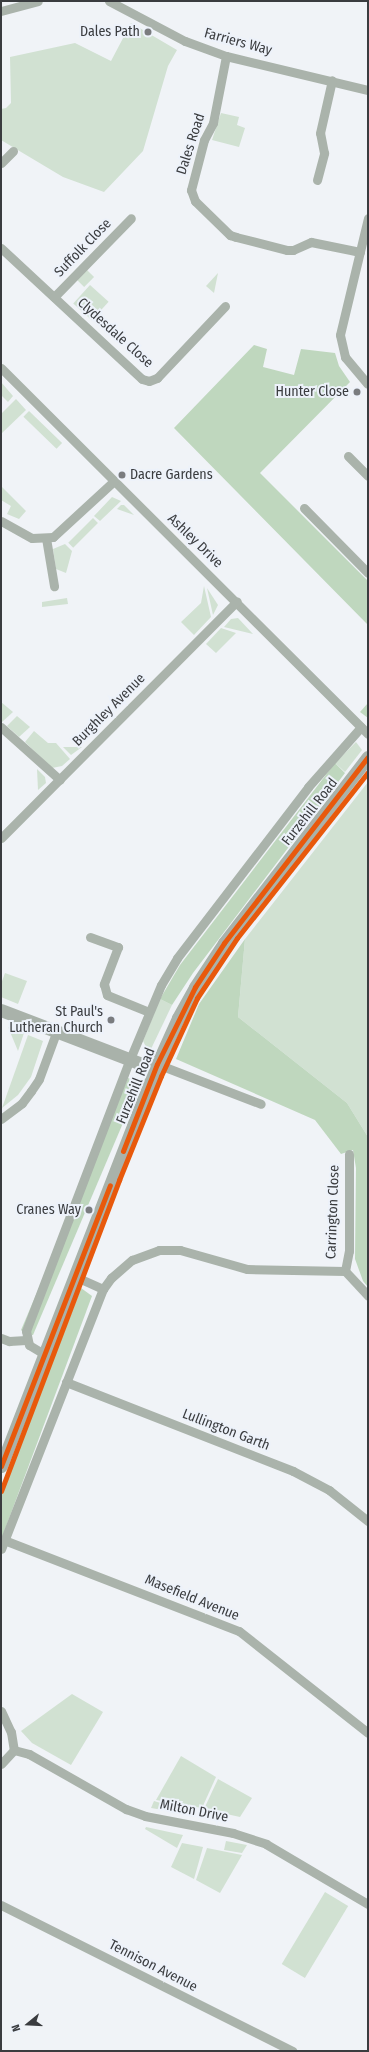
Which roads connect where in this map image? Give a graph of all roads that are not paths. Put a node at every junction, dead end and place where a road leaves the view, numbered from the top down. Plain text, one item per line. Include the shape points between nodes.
1 (38, 1) edge
2 (109, 1) edge
3 (1, 11) edge
4 (226, 56) junction
5 (332, 80) junction
6 (368, 90) edge
7 (13, 150) dead end
8 (1, 163) edge
9 (317, 180) dead end
10 (131, 218) dead end
11 (368, 218) edge
12 (1, 248) edge
13 (360, 252) junction
14 (54, 297) junction
15 (225, 306) dead end
16 (1, 368) edge
17 (368, 384) edge
18 (348, 456) dead end
19 (368, 476) edge
20 (114, 481) junction
21 (304, 508) dead end
22 (1, 521) edge
23 (46, 538) junction
24 (368, 573) edge
25 (54, 586) dead end
26 (237, 602) junction
27 (1, 727) edge
28 (361, 727) junction
29 (368, 734) edge
30 (368, 756) edge
31 (60, 780) junction
32 (1, 838) edge
33 (90, 937) dead end
34 (1, 1010) edge
35 (149, 1012) junction
36 (57, 1030) junction
37 (130, 1059) junction
38 (156, 1066) junction
39 (261, 1104) dead end
40 (1, 1119) edge
41 (349, 1154) dead end
42 (345, 1271) junction
43 (74, 1276) junction
44 (103, 1289) junction
45 (368, 1296) edge
46 (1, 1338) edge
47 (26, 1340) junction
48 (44, 1354) junction
49 (66, 1382) junction
50 (1, 1466) edge
51 (368, 1520) edge
52 (4, 1540) junction
53 (1, 1549) edge
54 (1, 1711) edge
55 (368, 1733) edge
56 (14, 1750) junction
57 (1, 1764) edge
58 (368, 1904) edge
59 (1, 1905) edge
60 (292, 2051) edge

1 - 3 street
2 - 4 street, Farriers Way via 184,41
4 - 5 street, Farriers Way
4 - 13 street, Dales Road via 213,123 204,140 191,190 195,200 230,235 236,237 287,250 311,242
5 - 6 street, Farriers Way
5 - 9 street via 320,133 324,152
7 - 8 street
10 - 14 street, Suffolk Close
11 - 13 street
12 - 14 street, Clydesdale Close
13 - 17 street via 342,325 341,343 345,357
14 - 15 street, Clydesdale Close via 142,379 149,381 157,378
16 - 20 street, Ashley Drive
18 - 19 street
20 - 23 street via 58,535
20 - 26 street, Ashley Drive
21 - 24 street
22 - 23 street via 32,538
23 - 25 street
26 - 28 street, Ashley Drive
26 - 31 street, Burghley Avenue
27 - 31 street
28 - 29 street, Ashley Drive
28 - 35 street, Furzehill Road via 308,787 177,958
30 - 38 street, Furzehill Road via 224,943 195,987
31 - 32 street, Burghley Avenue
33 - 35 street via 118,947 104,984 107,995
34 - 36 street
35 - 37 street, Furzehill Road
36 - 37 street
36 - 40 street via 39,1079 31,1092 22,1103
37 - 38 street, Furzehill Road
37 - 47 street, Furzehill Road via 26,1331
38 - 39 street
38 - 43 street, Furzehill Road
41 - 42 street, Carrington Close via 349,1252
42 - 44 street via 247,1269 180,1250 158,1250 132,1260 111,1278
42 - 45 street
43 - 44 street
43 - 48 street, Furzehill Road
44 - 49 street
46 - 47 street via 9,1341
47 - 48 street via 29,1346
48 - 50 street, Furzehill Road
49 - 51 street, Lullington Garth via 293,1471 329,1490
49 - 52 street
52 - 53 street
52 - 55 street, Masefield Avenue via 239,1631
54 - 56 street via 11,1732
56 - 57 street
56 - 58 street, Milton Drive via 29,1754 126,1809 145,1816 233,1833 266,1844
59 - 60 street, Tennison Avenue

